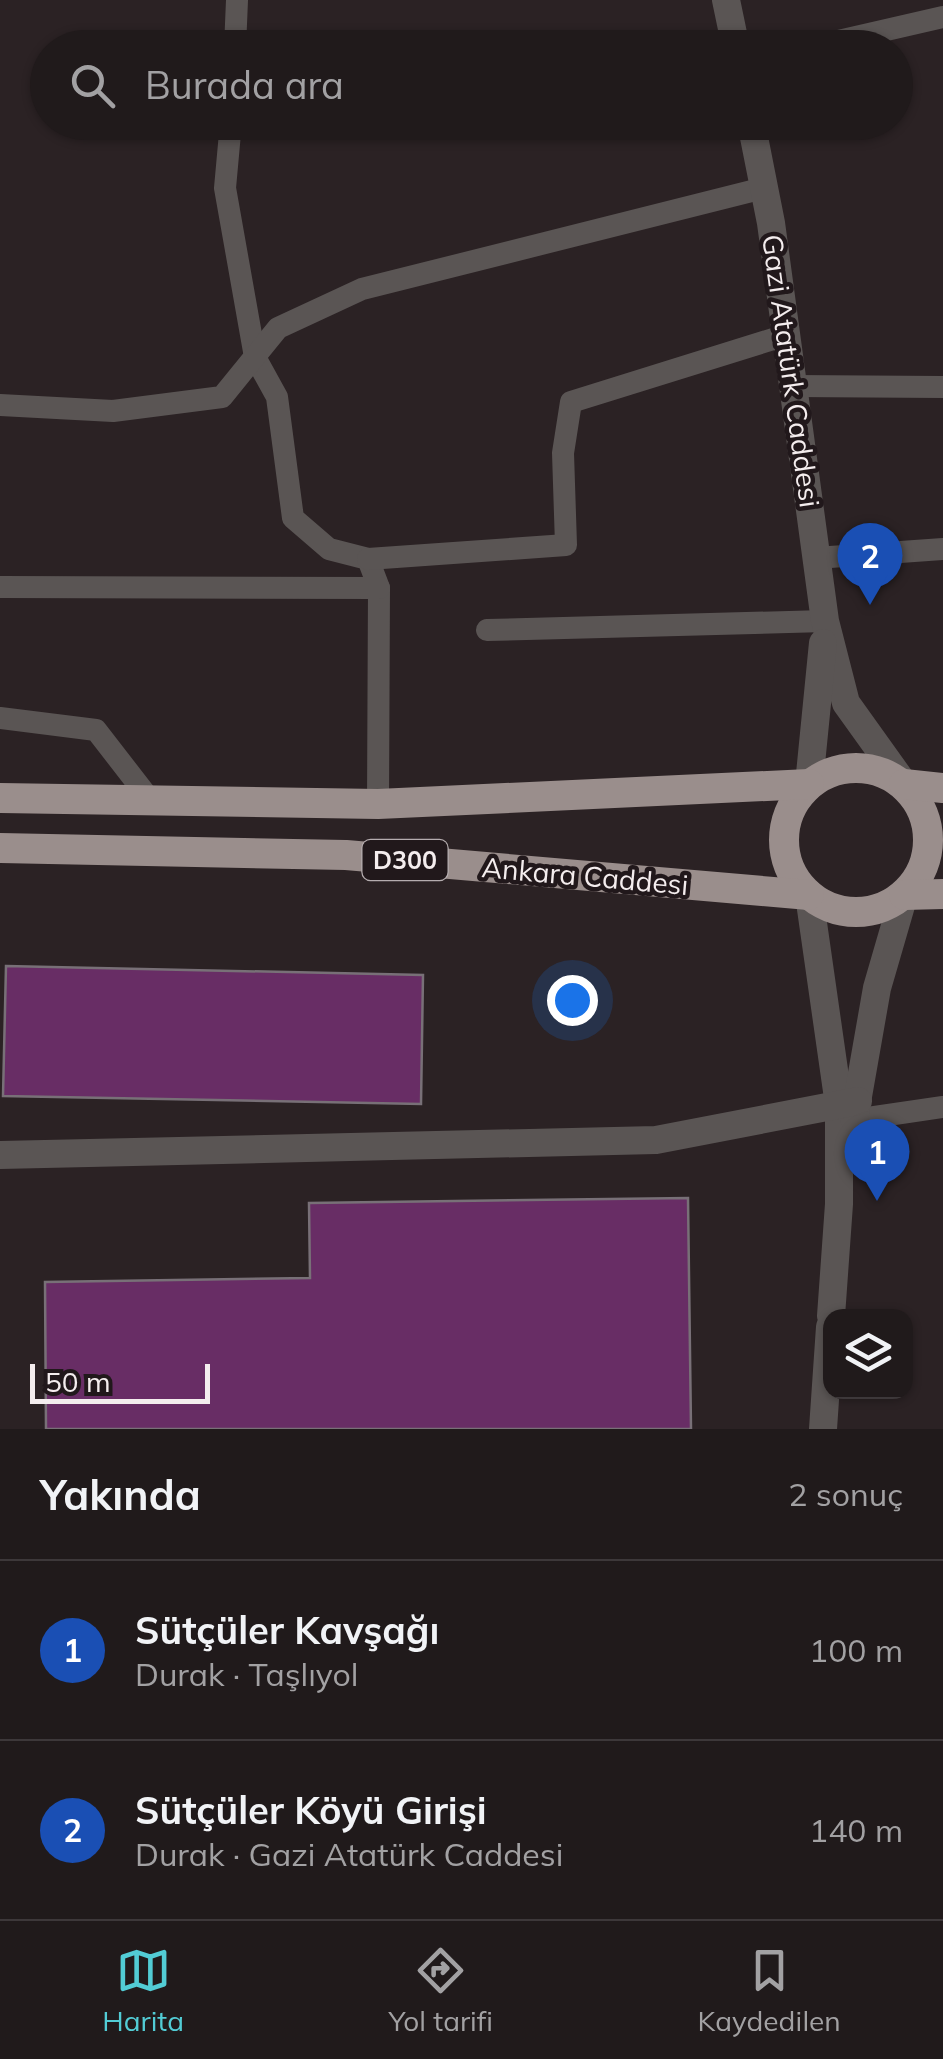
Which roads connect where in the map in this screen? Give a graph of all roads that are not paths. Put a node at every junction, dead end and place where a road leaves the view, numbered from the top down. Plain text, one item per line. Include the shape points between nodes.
1 (237, 0) edge
2 (726, 0) edge
3 (943, 17) edge
4 (236, 30) edge
5 (732, 30) edge
6 (886, 30) edge
7 (229, 140) edge
8 (754, 140) edge
9 (764, 188) junction
10 (786, 335) junction
11 (255, 356) junction
12 (793, 386) junction
13 (943, 386) edge
14 (0, 405) edge
15 (943, 550) edge
16 (816, 558) junction
17 (368, 559) junction
18 (0, 586) edge
19 (379, 588) junction
20 (825, 622) junction
21 (487, 630) dead end
22 (0, 718) edge
23 (809, 784) junction
24 (904, 784) junction
25 (943, 788) edge
26 (0, 798) edge
27 (151, 801) junction
28 (378, 804) junction
29 (0, 848) edge
30 (904, 894) junction
31 (943, 894) edge
32 (809, 895) junction
33 (943, 1107) edge
34 (850, 1108) junction
35 (0, 1155) edge
36 (832, 1309) edge
37 (825, 1399) edge
38 (823, 1429) edge

1 - 4 street
2 - 5 street
3 - 6 street
7 - 11 street via 225,188
8 - 9 street, Gazi Atatürk Caddesi
9 - 10 street, Gazi Atatürk Caddesi
9 - 11 street via 362,289 278,328
10 - 12 street, Gazi Atatürk Caddesi
10 - 17 street via 571,402 563,454 566,546
11 - 14 street via 222,397 113,411
11 - 17 street via 277,397 293,518 329,549
12 - 13 street
12 - 16 street, Gazi Atatürk Caddesi
15 - 16 street
16 - 20 street, Gazi Atatürk Caddesi
17 - 19 street
18 - 19 street
19 - 28 street
20 - 21 street
20 - 23 street
20 - 24 street via 846,704
22 - 27 street via 96,730
23 - 24 highway, D300 via 846,768
23 - 28 highway, D300
23 - 32 highway via 785,827 785,852
24 - 25 highway, D300
24 - 30 highway via 920,804 928,852
26 - 27 highway, D300
27 - 28 highway, D300
29 - 32 highway, Ankara Caddesi / D300 via 346,855
30 - 31 highway, Ankara Caddesi / D300
30 - 32 highway, Ankara Caddesi / D300 via 867,911 826,906
30 - 34 street
32 - 34 street
33 - 34 street
34 - 35 street via 656,1140
34 - 36 street
37 - 38 street

